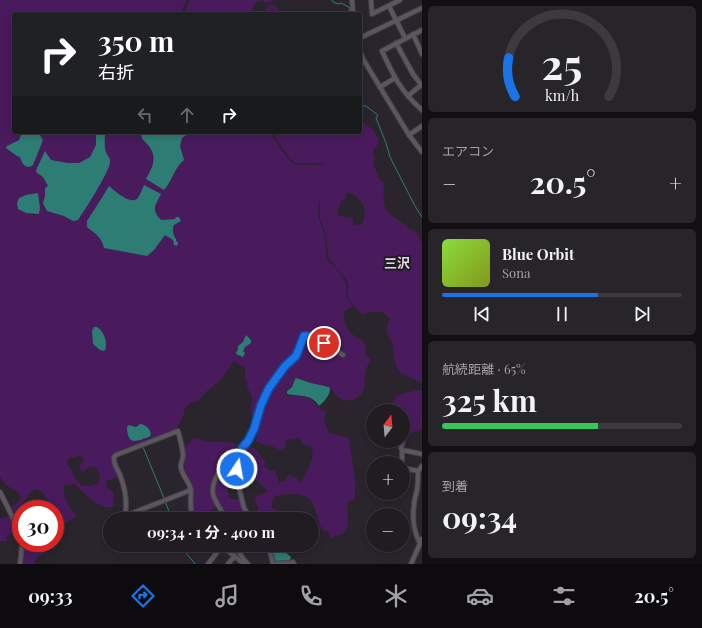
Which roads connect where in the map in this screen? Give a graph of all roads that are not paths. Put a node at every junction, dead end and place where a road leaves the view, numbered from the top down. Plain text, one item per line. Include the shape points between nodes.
1 (352, 0) edge
2 (371, 0) edge
3 (400, 0) edge
4 (389, 6) junction
5 (422, 8) edge
6 (353, 12) edge
7 (396, 21) junction
8 (422, 30) edge
9 (413, 34) junction
10 (362, 37) edge
11 (405, 38) junction
12 (396, 43) junction
13 (422, 54) edge
14 (362, 56) edge
15 (395, 78) junction
16 (421, 86) edge
17 (380, 87) junction
18 (408, 96) junction
19 (422, 110) edge
20 (422, 126) edge
21 (409, 135) junction
22 (422, 152) edge
23 (343, 355) dead end
24 (242, 448) junction
25 (402, 450) joint
26 (422, 454) edge
27 (402, 456) edge
28 (422, 466) edge
29 (410, 469) edge
30 (418, 471) junction
31 (191, 490) junction
32 (0, 492) edge
33 (125, 512) edge
34 (137, 512) edge
35 (192, 512) edge
36 (222, 512) edge
37 (247, 512) edge
38 (12, 516) edge
39 (421, 541) edge
40 (21, 552) edge
41 (217, 552) edge
42 (230, 552) edge
43 (239, 552) edge
44 (270, 552) edge
45 (235, 556) junction
46 (20, 564) edge
47 (208, 564) edge
48 (228, 564) edge
49 (244, 564) edge
50 (248, 564) edge
51 (273, 564) edge
52 (294, 564) edge
53 (411, 564) edge

1 - 6 street
2 - 4 street via 372,14
3 - 4 street
4 - 7 street
5 - 7 street
7 - 10 street
7 - 11 street
8 - 9 street
9 - 11 street
9 - 13 street
11 - 12 street
12 - 15 street via 382,51
12 - 16 street
14 - 17 street
15 - 17 street
15 - 18 street
16 - 18 street
17 - 21 street
18 - 19 street
20 - 21 street
21 - 22 street
23 - 24 street via 314,337 304,336 296,356 269,388 254,429
24 - 36 street via 224,463 214,483 213,494
24 - 37 street via 237,469 240,492
25 - 26 street
25 - 27 street
28 - 30 street
29 - 30 street
30 - 39 street via 413,506 416,535
31 - 33 street via 181,470 183,450 178,431 114,457 122,482
31 - 34 street
31 - 35 street
32 - 38 street
39 - 53 street
40 - 46 street
41 - 47 street
42 - 45 street
43 - 50 street
44 - 51 street
45 - 48 street
45 - 49 street
51 - 52 street

